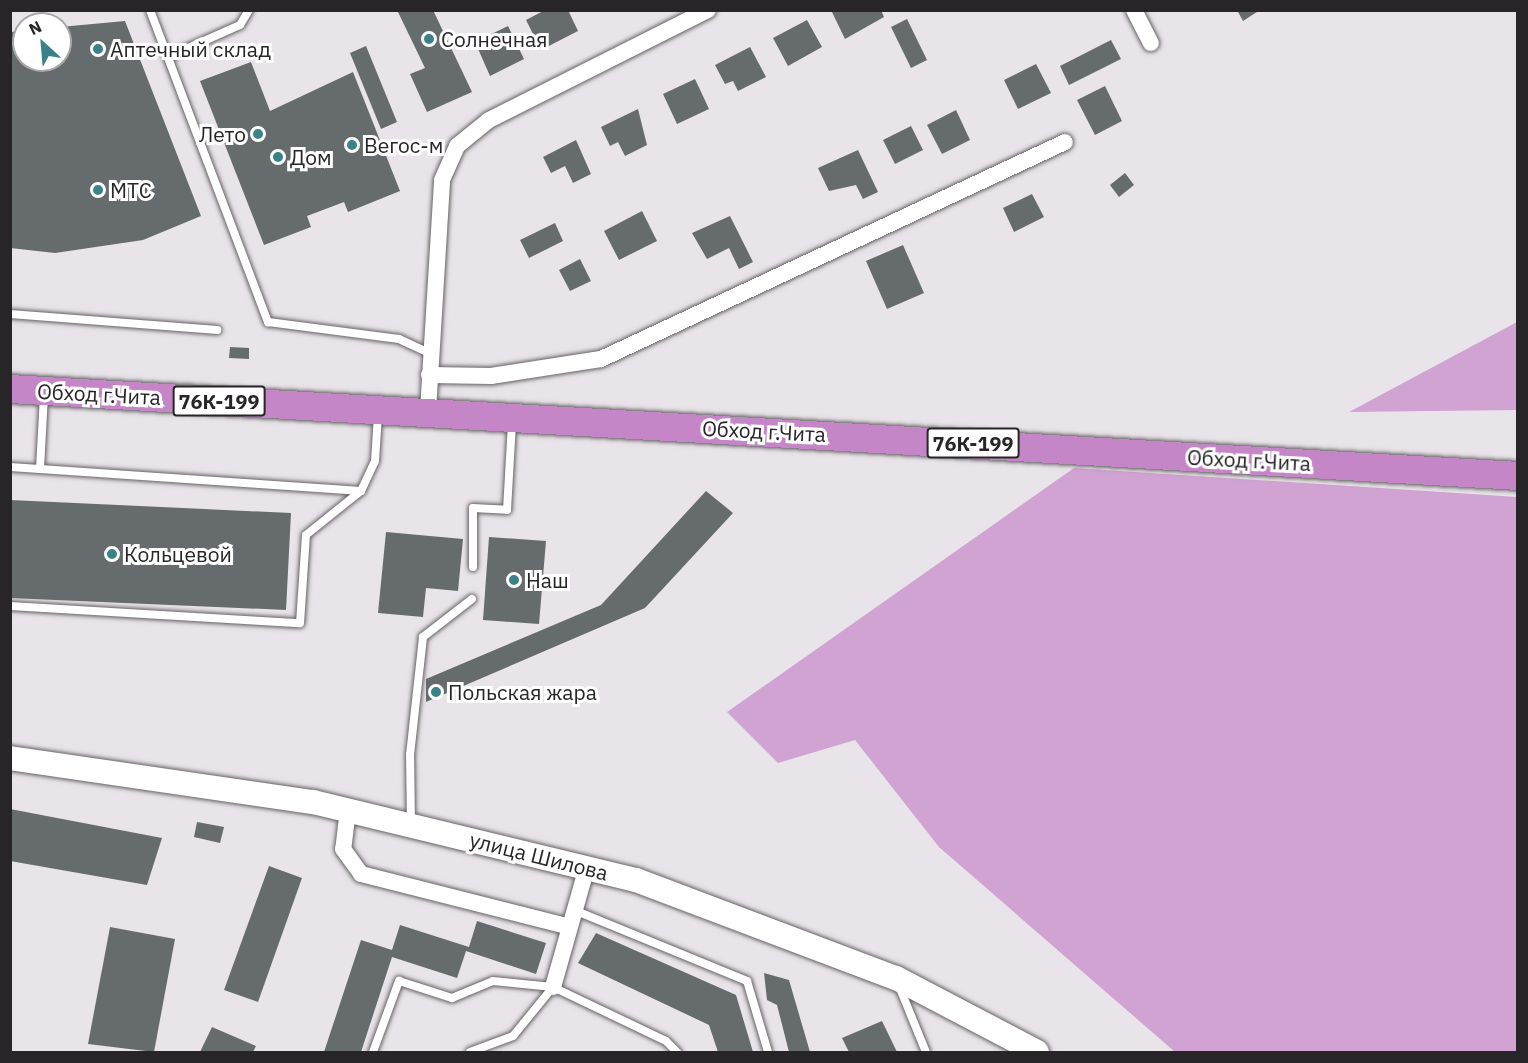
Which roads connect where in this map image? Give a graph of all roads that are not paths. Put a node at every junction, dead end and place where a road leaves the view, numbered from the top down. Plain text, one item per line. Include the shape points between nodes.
1 (150, 10) edge
2 (249, 10) edge
3 (708, 10) edge
4 (1134, 10) edge
5 (1151, 43) dead end
6 (168, 57) junction
7 (1065, 142) dead end
8 (10, 314) edge
9 (217, 330) dead end
10 (429, 353) junction
11 (429, 375) junction
12 (10, 388) edge
13 (44, 392) junction
14 (378, 408) junction
15 (428, 411) junction
16 (512, 416) junction
17 (10, 466) edge
18 (40, 469) junction
19 (1518, 476) edge
20 (361, 491) junction
21 (472, 567) dead end
22 (472, 599) dead end
23 (10, 606) edge
24 (10, 758) edge
25 (348, 810) junction
26 (411, 825) junction
27 (587, 867) junction
28 (573, 909) junction
29 (567, 926) junction
30 (896, 978) junction
31 (553, 987) junction
32 (373, 1053) edge
33 (470, 1053) edge
34 (677, 1053) edge
35 (768, 1053) edge
36 (926, 1053) edge
37 (1037, 1053) edge

1 - 6 lane
2 - 6 lane via 240,25
3 - 10 street via 489,120 458,146 442,180
4 - 5 street
6 - 10 lane via 268,322 399,339
7 - 11 street via 601,359 491,376
8 - 9 lane
10 - 11 street
11 - 15 street
12 - 13 highway, Обход г.Чита / 76К-199
13 - 14 highway, Обход г.Чита / 76К-199
13 - 18 lane
14 - 15 highway, Обход г.Чита / 76К-199
14 - 20 lane via 375,461
15 - 16 highway, Обход г.Чита / 76К-199
16 - 19 highway, Обход г.Чита / 76К-199
16 - 21 lane via 507,510 473,508
17 - 18 lane
18 - 20 lane
20 - 23 lane via 306,535 300,622
22 - 26 lane via 423,637 410,755
24 - 25 main road, улица Шилова via 162,777
25 - 26 main road, улица Шилова
25 - 29 street via 343,849 360,874
26 - 27 main road, улица Шилова
27 - 28 street
27 - 30 main road, улица Шилова via 701,900
28 - 29 street
28 - 35 lane via 747,981
29 - 31 street
30 - 36 lane
30 - 37 main road, улица Шилова
31 - 32 lane via 493,981 452,998 399,981
31 - 33 lane via 513,1036
31 - 34 lane via 666,1041

